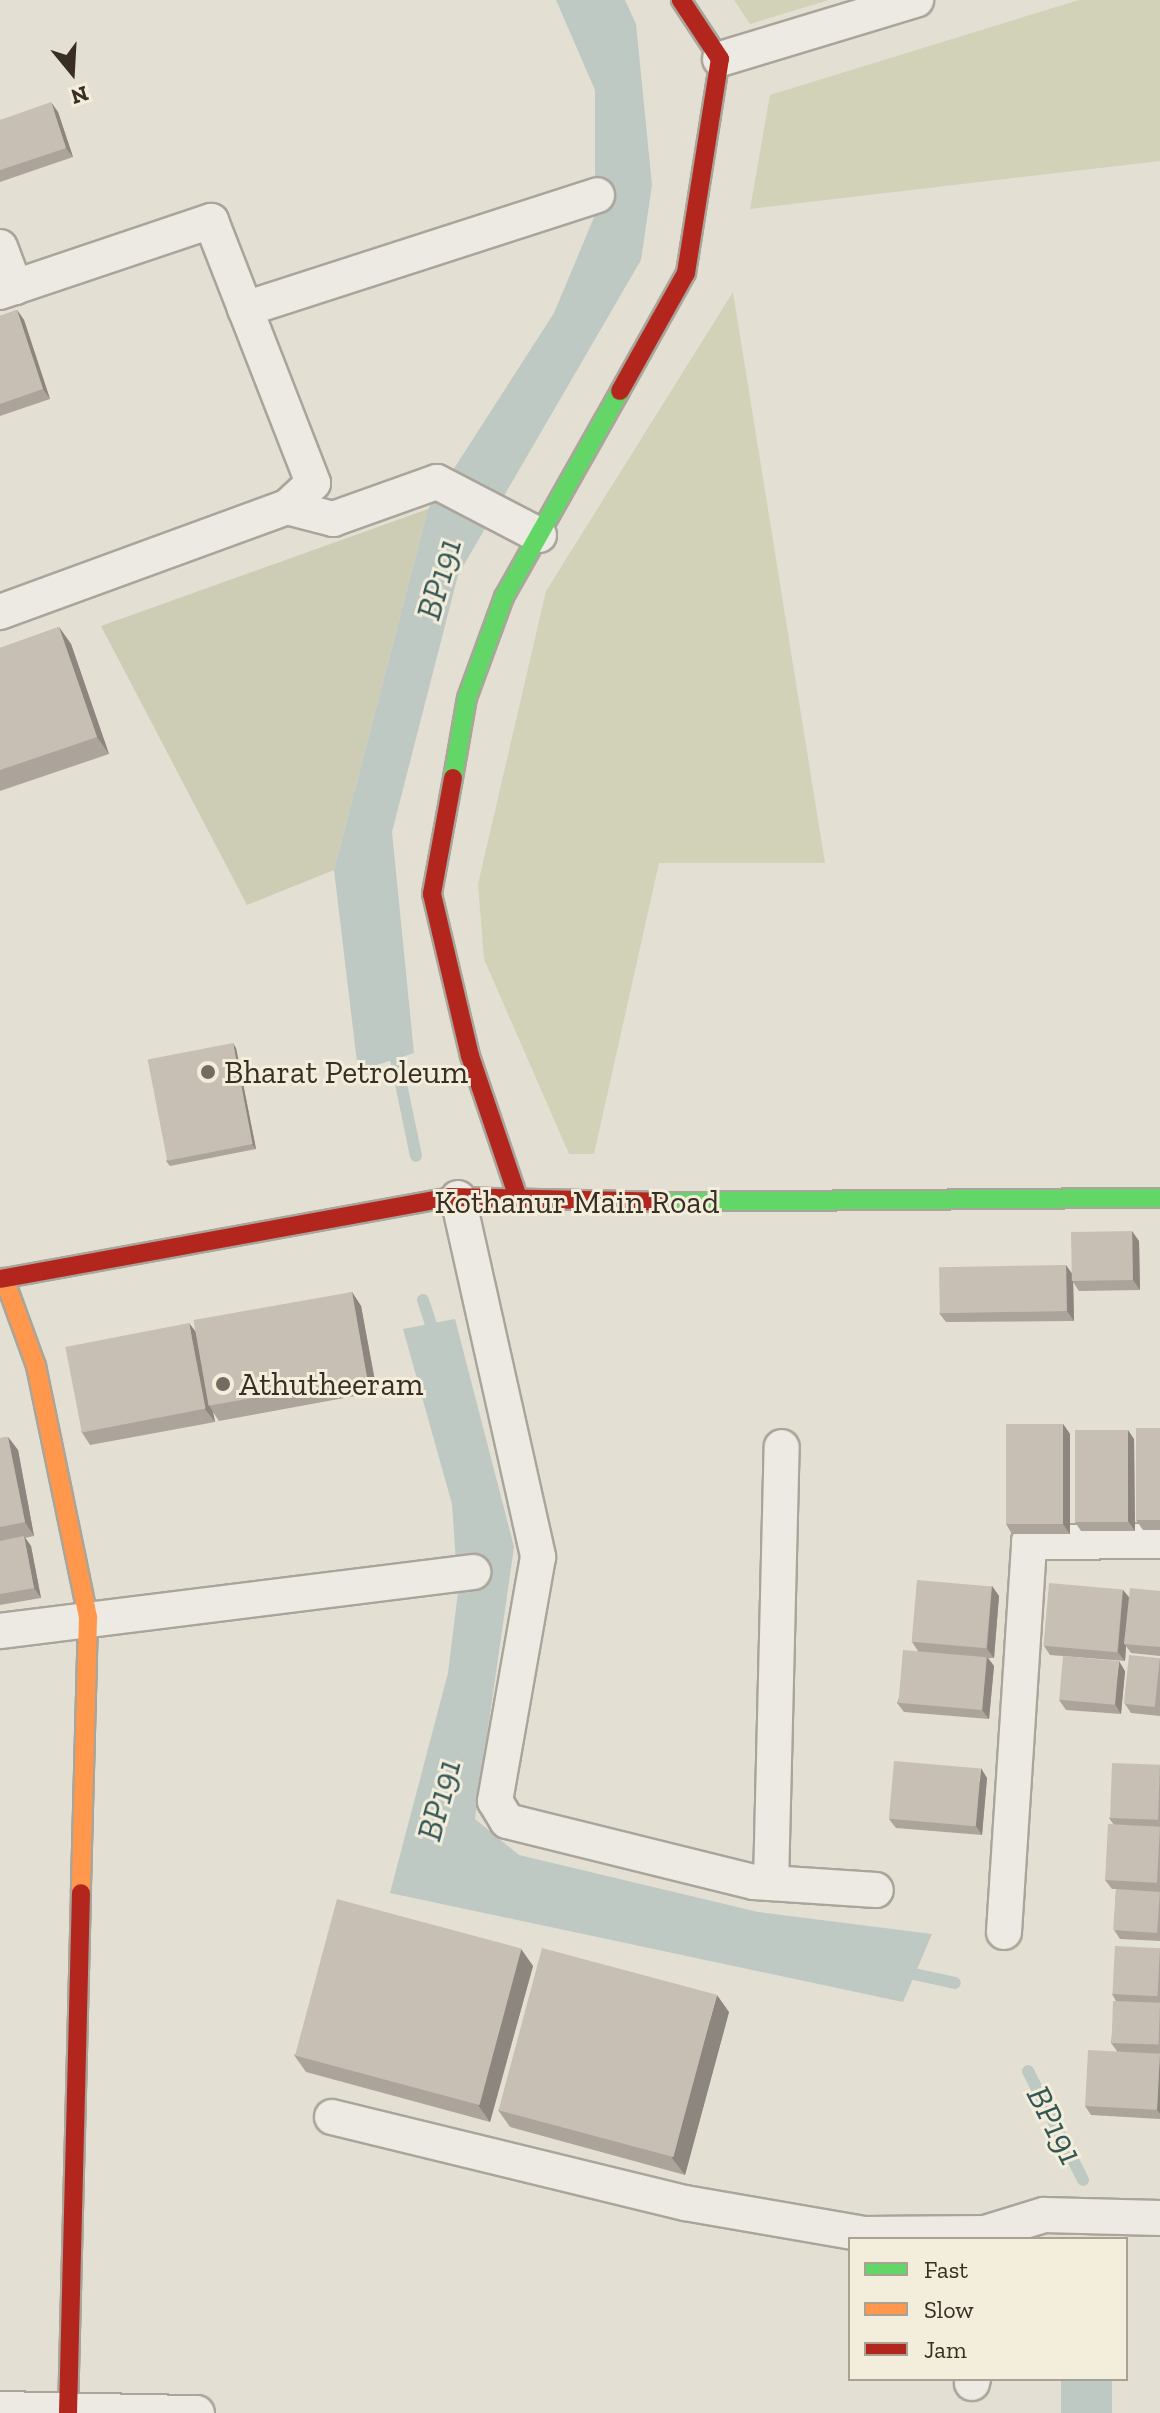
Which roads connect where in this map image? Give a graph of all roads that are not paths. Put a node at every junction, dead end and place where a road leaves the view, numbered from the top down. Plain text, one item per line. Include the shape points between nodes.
1 (681, 0) edge
2 (916, 0) edge
3 (720, 59) junction
4 (597, 195) dead end
5 (0, 247) edge
6 (7, 289) edge
7 (245, 309) junction
8 (287, 507) junction
9 (531, 530) junction
10 (0, 612) edge
11 (458, 1198) junction
12 (1160, 1198) edge
13 (519, 1201) junction
14 (2, 1278) edge
15 (782, 1447) dead end
16 (1160, 1541) edge
17 (473, 1572) dead end
18 (88, 1618) junction
19 (0, 1631) edge
20 (771, 1883) junction
21 (876, 1890) dead end
22 (1004, 1932) dead end
23 (332, 2117) dead end
24 (1160, 2218) edge
25 (985, 2236) edge
26 (0, 2409) edge
27 (68, 2410) edge
28 (197, 2413) edge

1 - 3 street
2 - 3 street
3 - 9 street via 686,273
4 - 7 street
5 - 6 street
6 - 7 street via 211,221
7 - 8 street via 313,483
8 - 9 street via 333,519 437,482
8 - 10 street
9 - 13 street via 467,698 432,894 470,1056
11 - 13 street, Kothanur Main Road
11 - 14 street, Kothanur Main Road
11 - 20 street via 538,1557 495,1801 507,1821
12 - 13 street, Kothanur Main Road
14 - 18 street via 36,1366
15 - 20 street
16 - 22 street via 1029,1542
17 - 18 street
18 - 19 street
18 - 27 street
20 - 21 street
23 - 25 street via 685,2203 864,2234
24 - 25 street via 1044,2215
26 - 27 street
27 - 28 street

